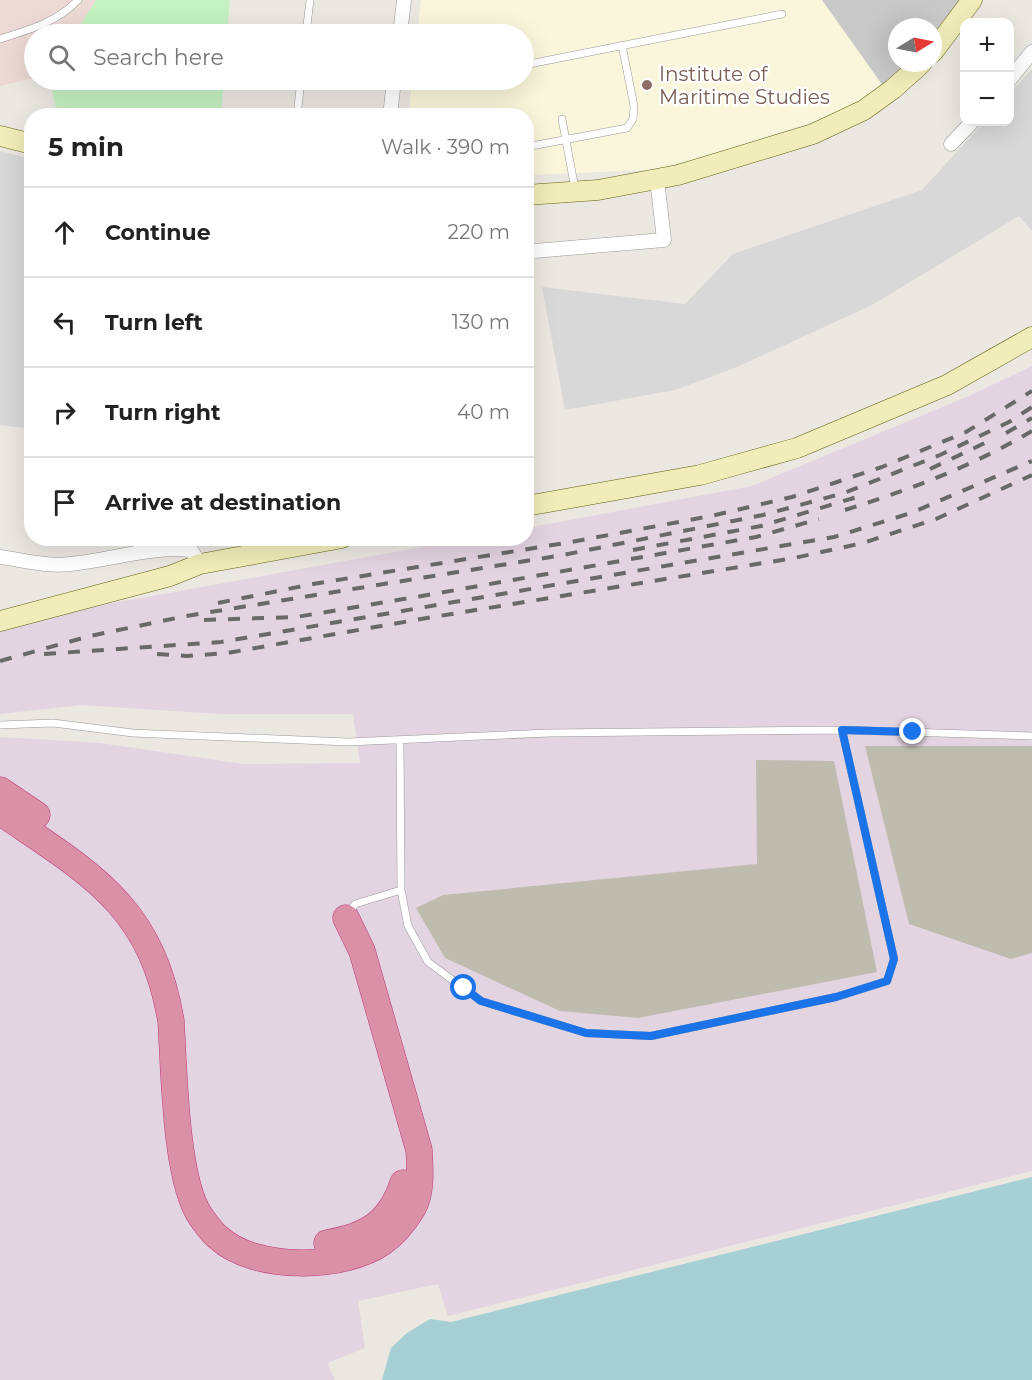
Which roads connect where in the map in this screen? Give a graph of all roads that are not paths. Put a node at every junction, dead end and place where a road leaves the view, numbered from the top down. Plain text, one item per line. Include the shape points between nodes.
1 (78, 0) edge
2 (310, 0) edge
3 (404, 0) edge
4 (972, 0) edge
5 (782, 14) dead end
6 (43, 24) edge
7 (307, 24) edge
8 (401, 24) edge
9 (24, 31) edge
10 (0, 39) edge
11 (942, 40) edge
12 (622, 45) junction
13 (1032, 52) edge
14 (534, 63) edge
15 (912, 72) edge
16 (1014, 74) edge
17 (300, 90) edge
18 (393, 90) edge
19 (298, 108) edge
20 (391, 108) edge
21 (562, 119) dead end
22 (968, 126) edge
23 (1, 137) edge
24 (566, 141) junction
25 (24, 142) edge
26 (951, 144) dead end
27 (534, 146) edge
28 (657, 179) junction
29 (576, 192) junction
30 (534, 195) edge
31 (534, 251) dead end
32 (1032, 337) edge
33 (534, 505) edge
34 (298, 546) edge
35 (0, 557) edge
36 (200, 564) junction
37 (6, 616) edge
38 (0, 726) edge
39 (842, 730) junction
40 (1032, 736) edge
41 (400, 740) junction
42 (0, 790) edge
43 (0, 812) edge
44 (401, 890) junction
45 (346, 918) joint
46 (183, 1074) junction

1 - 6 lane
2 - 7 lane
3 - 8 street
4 - 11 main road
5 - 12 lane
9 - 10 lane
12 - 14 lane
12 - 24 lane via 633,119 627,128
13 - 16 street
15 - 28 main road via 864,110 813,134
17 - 19 lane
18 - 20 street
21 - 24 lane
22 - 26 street
23 - 25 main road
24 - 27 lane
24 - 29 lane
28 - 29 main road
28 - 31 street via 664,240
29 - 30 main road
32 - 33 main road via 947,385 797,448 700,475
34 - 36 main road
35 - 36 street via 68,565 160,549 183,549 191,550
36 - 37 main road via 170,576
38 - 41 lane via 53,723 133,733 348,742
39 - 40 lane
39 - 41 lane
39 - 44 lane via 894,959 887,981 836,997 651,1036 586,1033 481,1001 428,962 408,926
41 - 44 lane
42 - 46 highway via 100,860 129,887 153,919 179,976 188,1019
43 - 46 highway via 89,874 116,899 138,928 156,962
44 - 45 lane via 355,904
45 - 46 highway via 350,955 406,1153 405,1176 396,1203 379,1224 349,1239 312,1245 278,1245 253,1238 231,1225 215,1206 204,1178

